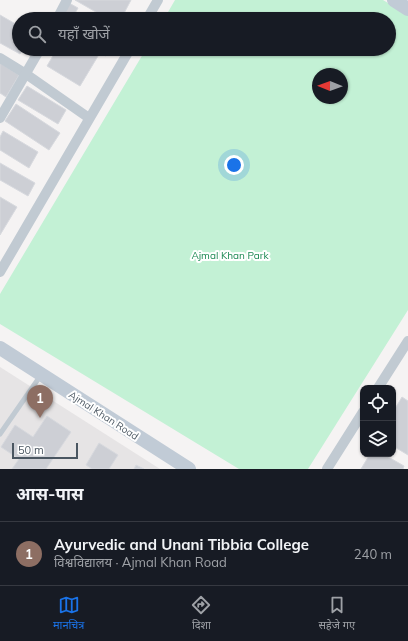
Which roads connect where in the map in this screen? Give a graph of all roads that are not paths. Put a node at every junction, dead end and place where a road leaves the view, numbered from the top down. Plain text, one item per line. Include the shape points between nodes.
1 (68, 0) edge
2 (158, 0) edge
3 (394, 0) edge
4 (408, 9) edge
5 (61, 12) edge
6 (151, 12) edge
7 (36, 56) edge
8 (126, 56) edge
9 (0, 58) edge
10 (26, 74) junction
11 (0, 118) edge
12 (89, 118) junction
13 (0, 272) edge
14 (408, 341) edge
15 (0, 348) edge
16 (42, 374) junction
17 (380, 385) edge
18 (360, 417) edge
19 (0, 434) edge
20 (189, 469) edge
21 (327, 469) edge

1 - 5 street
2 - 6 street
3 - 4 street
7 - 10 street
8 - 12 street
9 - 10 street
10 - 11 street
10 - 12 street
12 - 13 street
14 - 17 street
15 - 16 street, Ajmal Khan Road
16 - 19 lane
16 - 20 street, Ajmal Khan Road
18 - 21 street

